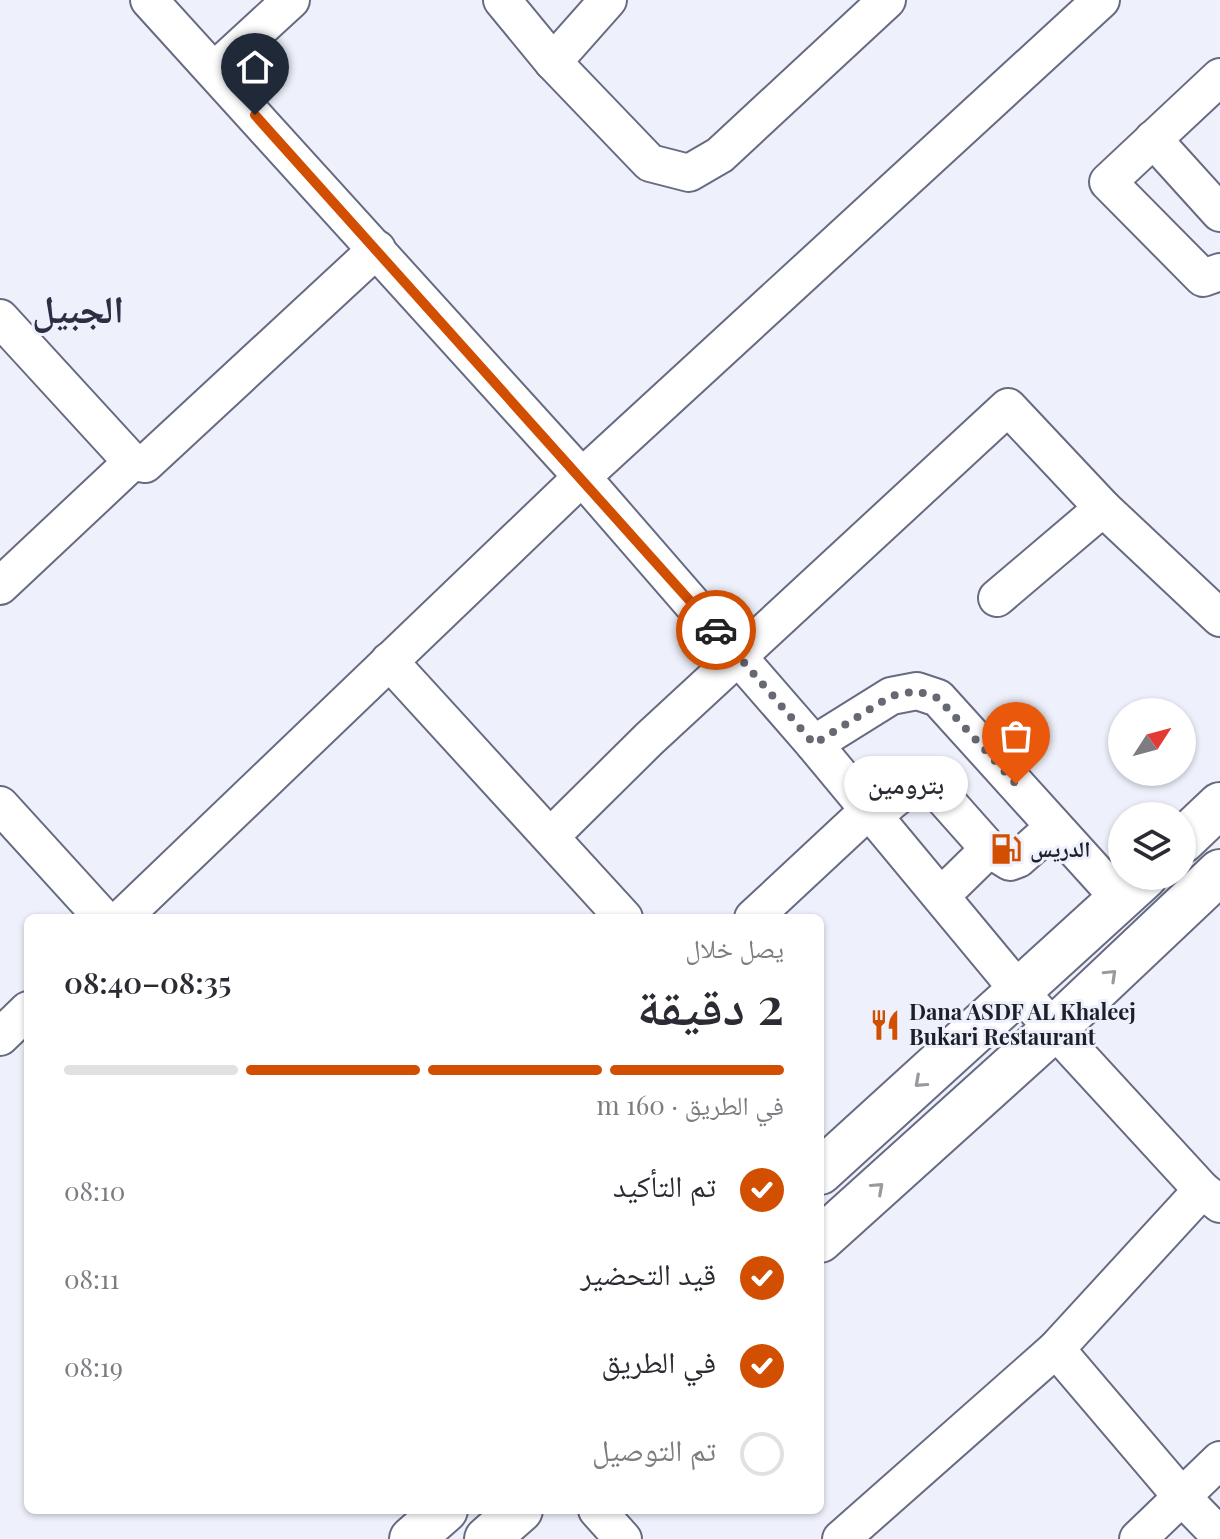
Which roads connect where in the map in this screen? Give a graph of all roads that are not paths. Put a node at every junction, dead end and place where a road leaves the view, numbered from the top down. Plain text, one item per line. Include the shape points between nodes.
1 (149, 0) edge
2 (291, 0) edge
3 (502, 0) edge
4 (608, 0) edge
5 (887, 0) edge
6 (1101, 0) edge
7 (553, 62) junction
8 (215, 70) junction
9 (1216, 88) edge
10 (1153, 139) junction
11 (1220, 213) edge
12 (377, 249) junction
13 (1220, 272) edge
14 (0, 318) edge
15 (132, 462) junction
16 (582, 477) junction
17 (1103, 508) junction
18 (0, 586) edge
19 (997, 598) dead end
20 (1220, 618) edge
21 (740, 657) junction
22 (389, 661) junction
23 (814, 744) junction
24 (0, 805) edge
25 (1220, 805) edge
26 (873, 812) junction
27 (1054, 827) junction
28 (1196, 828) edge
29 (551, 836) junction
30 (989, 849) junction
31 (1108, 869) edge
32 (1220, 872) edge
33 (1129, 890) edge
34 (941, 896) junction
35 (99, 914) edge
36 (126, 914) edge
37 (620, 914) edge
38 (758, 914) edge
39 (1020, 992) junction
40 (24, 1014) edge
41 (1055, 1028) junction
42 (0, 1037) edge
43 (824, 1168) edge
44 (1211, 1197) edge
45 (824, 1236) edge
46 (1056, 1349) junction
47 (1220, 1460) edge
48 (1182, 1497) junction
49 (440, 1514) edge
50 (515, 1514) edge
51 (601, 1514) edge
52 (1220, 1536) edge
53 (412, 1539) edge
54 (487, 1539) edge
55 (623, 1539) edge
56 (841, 1539) edge
57 (1138, 1539) edge

1 - 8 street
2 - 8 street
3 - 7 street
4 - 7 street
5 - 7 street via 720,155 689,173 650,163
6 - 16 street
8 - 12 street
9 - 10 street
10 - 11 street
10 - 13 street via 1108,182 1203,278
12 - 15 street via 145,464
12 - 16 street
14 - 15 street
15 - 18 street
16 - 21 street
16 - 22 street
17 - 19 street
17 - 20 street
17 - 21 street via 1008,407
21 - 23 street
21 - 29 street
22 - 29 street
22 - 36 street
23 - 26 street
23 - 27 street via 891,696 917,691 938,698
24 - 35 street
25 - 28 main road
26 - 30 street via 914,785 934,787
26 - 34 street
26 - 38 street
27 - 30 street via 1010,862
27 - 31 street
29 - 37 street
30 - 34 street
41 -> 32 main road
33 - 39 main road
34 - 39 street
39 - 41 street
39 -> 43 main road
40 - 42 street
41 - 44 street
45 -> 41 main road
44 - 46 street
46 - 48 street
46 - 56 street
47 - 48 street
48 - 52 street
48 - 57 street
49 - 53 main road
50 - 54 main road
51 - 55 street

